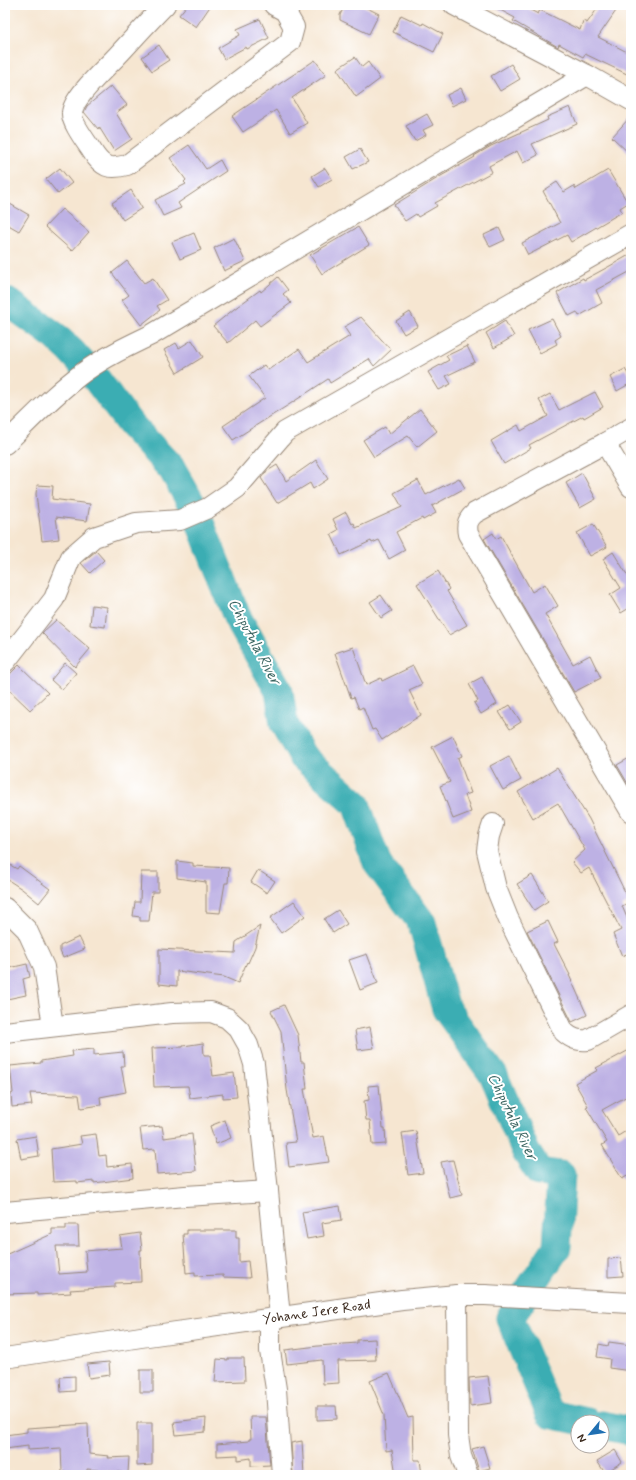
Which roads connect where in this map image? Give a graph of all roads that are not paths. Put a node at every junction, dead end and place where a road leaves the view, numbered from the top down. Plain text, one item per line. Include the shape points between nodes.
1 (165, 5) edge
2 (274, 5) edge
3 (454, 5) edge
4 (587, 75) junction
5 (631, 100) edge
6 (631, 234) edge
7 (631, 428) edge
8 (605, 443) junction
9 (5, 444) edge
10 (631, 487) edge
11 (5, 662) edge
12 (631, 812) edge
13 (493, 824) dead end
14 (5, 908) edge
15 (631, 1016) edge
16 (53, 1026) junction
17 (5, 1032) edge
18 (268, 1190) junction
19 (5, 1212) edge
20 (457, 1295) junction
21 (631, 1303) edge
22 (275, 1318) junction
23 (5, 1358) edge
24 (282, 1475) edge
25 (468, 1475) edge

1 - 2 street via 90,84 74,106 71,115 95,155 107,167 127,165 290,42 294,28 285,11
3 - 4 street
4 - 5 street
4 - 9 street via 151,335 109,356 49,401
6 - 11 street via 285,432 237,488 208,508 180,520 136,523 94,537 71,557 54,599
7 - 8 street
8 - 10 street
8 - 12 street via 475,513 468,519 466,527
13 - 15 street via 487,851 496,888 564,1032 580,1041 588,1040
14 - 16 street via 27,930 44,967
16 - 17 street
16 - 18 street via 172,1013 211,1012 227,1018 239,1029 254,1064
18 - 19 street
18 - 22 street
20 - 21 street, Yohane Jere Road
20 - 22 street, Yohane Jere Road
20 - 25 street via 458,1435 461,1456
22 - 23 street, Yohane Jere Road
22 - 24 street via 270,1351 276,1389

